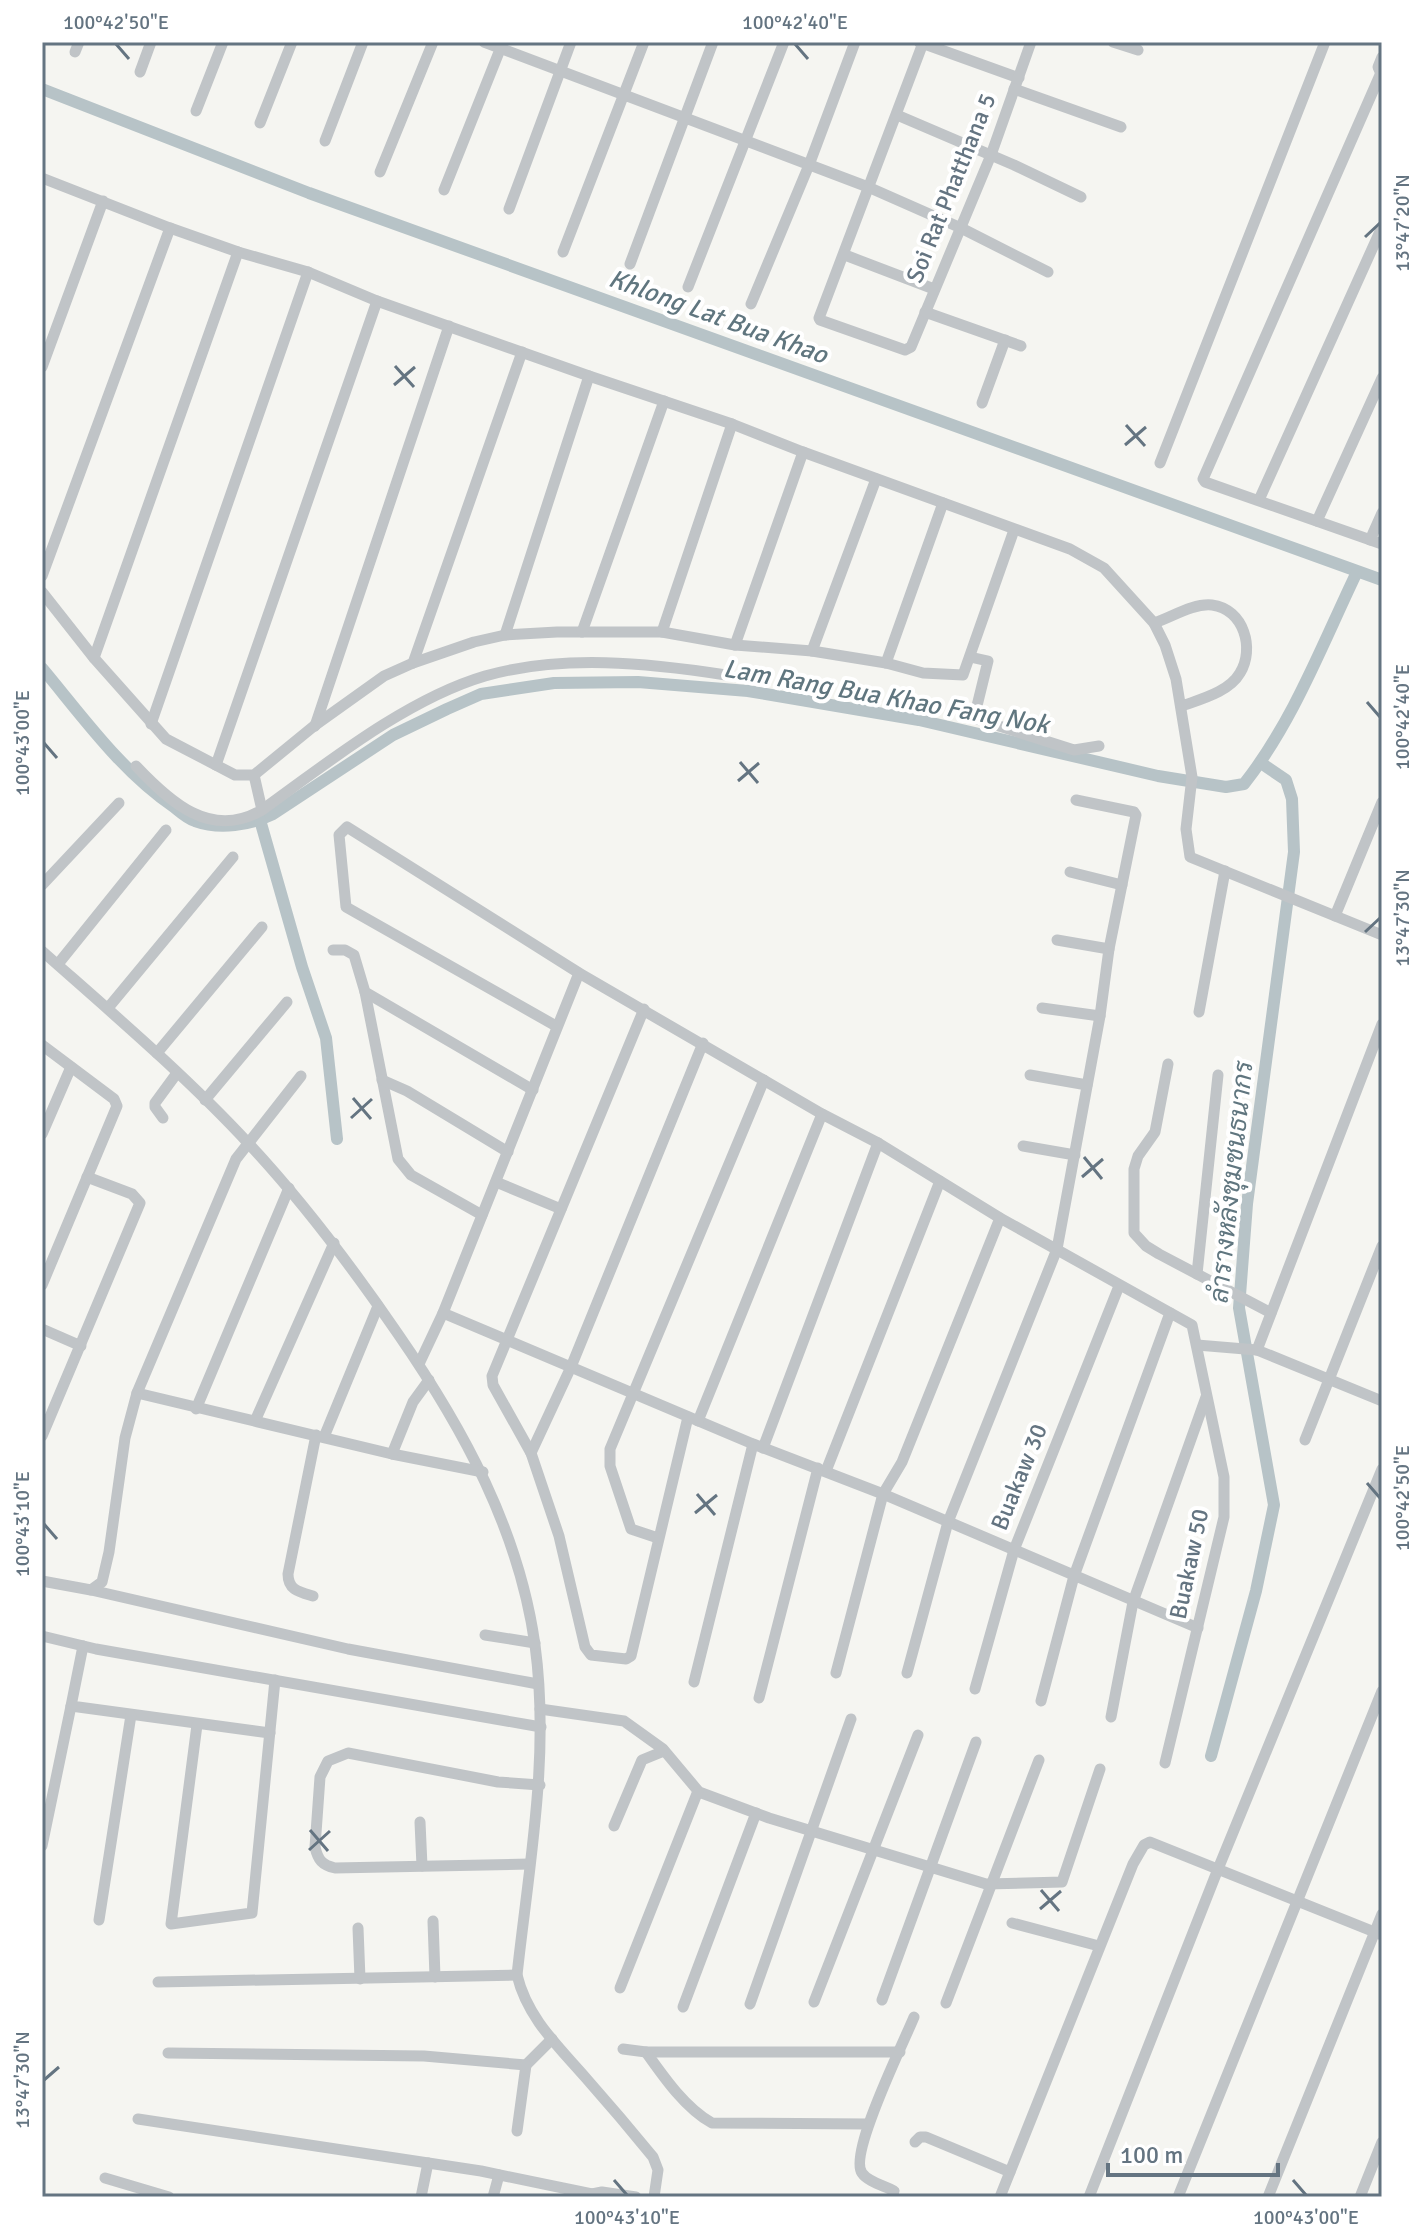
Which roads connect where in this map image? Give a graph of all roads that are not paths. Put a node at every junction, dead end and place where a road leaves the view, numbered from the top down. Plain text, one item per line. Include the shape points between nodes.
1 (151, 42) edge
2 (223, 42) edge
3 (292, 42) edge
4 (363, 42) edge
5 (433, 42) edge
6 (484, 42) edge
7 (571, 42) edge
8 (644, 42) edge
9 (713, 42) edge
10 (784, 42) edge
11 (855, 42) edge
12 (1031, 42) edge
13 (1113, 42) edge
14 (1330, 42) edge
15 (921, 43) edge
16 (502, 45) edge
17 (1138, 50) dead end
18 (1382, 57) edge
19 (559, 69) junction
20 (140, 72) dead end
21 (1381, 76) edge
22 (1016, 84) junction
23 (623, 96) junction
24 (196, 111) dead end
25 (897, 115) junction
26 (682, 119) junction
27 (260, 123) dead end
28 (1121, 127) dead end
29 (744, 140) junction
30 (325, 141) dead end
31 (991, 155) junction
32 (809, 165) junction
33 (380, 172) dead end
34 (42, 178) edge
35 (868, 187) junction
36 (444, 190) dead end
37 (1081, 197) dead end
38 (103, 201) junction
39 (509, 209) dead end
40 (1382, 227) edge
41 (170, 228) junction
42 (961, 228) junction
43 (238, 252) junction
44 (563, 252) dead end
45 (845, 255) junction
46 (630, 264) dead end
47 (308, 272) junction
48 (1048, 272) dead end
49 (688, 287) dead end
50 (934, 289) junction
51 (377, 301) junction
52 (751, 304) dead end
53 (925, 312) junction
54 (449, 326) junction
55 (1005, 340) junction
56 (1021, 346) dead end
57 (522, 352) junction
58 (42, 367) edge
59 (589, 376) junction
60 (1382, 378) edge
61 (664, 401) junction
62 (982, 403) dead end
63 (732, 424) junction
64 (803, 452) junction
65 (1160, 463) dead end
66 (876, 479) junction
67 (1259, 500) junction
68 (943, 503) junction
69 (1382, 513) edge
70 (1317, 521) junction
71 (1014, 530) junction
72 (1370, 540) junction
73 (1382, 544) edge
74 (42, 576) edge
75 (42, 592) edge
76 (1154, 623) junction
77 (582, 632) junction
78 (662, 632) junction
79 (505, 635) junction
80 (735, 645) junction
81 (812, 651) junction
82 (970, 657) junction
83 (94, 658) junction
84 (413, 663) junction
85 (886, 663) junction
86 (726, 675) dead end
87 (1182, 706) junction
88 (151, 724) junction
89 (314, 726) junction
90 (1099, 746) dead end
91 (216, 765) junction
92 (136, 766) dead end
93 (254, 775) junction
94 (1076, 800) dead end
95 (1382, 802) edge
96 (119, 803) dead end
97 (262, 810) junction
98 (166, 830) dead end
99 (233, 857) dead end
100 (1225, 871) junction
101 (1070, 872) dead end
102 (42, 885) edge
103 (1122, 885) junction
104 (1335, 916) junction
105 (262, 927) dead end
106 (1382, 935) edge
107 (1057, 940) dead end
108 (1109, 949) junction
109 (333, 950) dead end
110 (48, 960) edge
111 (579, 973) junction
112 (365, 992) junction
113 (287, 1002) dead end
114 (108, 1008) junction
115 (1042, 1008) dead end
116 (644, 1009) junction
117 (1199, 1012) dead end
118 (1100, 1016) junction
119 (1382, 1024) edge
120 (556, 1026) junction
121 (703, 1043) junction
122 (42, 1045) edge
123 (157, 1053) junction
124 (1168, 1064) dead end
125 (71, 1067) junction
126 (177, 1073) junction
127 (1030, 1075) dead end
128 (1218, 1075) dead end
129 (301, 1076) dead end
130 (382, 1080) junction
131 (764, 1080) junction
132 (1087, 1085) junction
133 (533, 1090) junction
134 (205, 1100) junction
135 (822, 1114) junction
136 (163, 1118) dead end
137 (42, 1134) edge
138 (248, 1142) junction
139 (878, 1143) junction
140 (1023, 1146) dead end
141 (508, 1152) junction
142 (1075, 1155) junction
143 (87, 1177) junction
144 (940, 1181) junction
145 (496, 1182) junction
146 (289, 1188) junction
147 (561, 1209) junction
148 (482, 1215) junction
149 (1000, 1218) junction
150 (334, 1243) junction
151 (1382, 1246) edge
152 (1057, 1249) junction
153 (1197, 1274) junction
154 (42, 1285) edge
155 (1119, 1286) junction
156 (378, 1306) junction
157 (443, 1313) junction
158 (1170, 1313) junction
159 (1271, 1313) junction
160 (42, 1329) edge
161 (507, 1341) junction
162 (1197, 1345) junction
163 (81, 1346) junction
164 (1251, 1350) junction
165 (419, 1364) junction
166 (571, 1367) junction
167 (429, 1380) junction
168 (1330, 1380) junction
169 (137, 1393) junction
170 (634, 1393) junction
171 (1207, 1394) junction
172 (1382, 1401) edge
173 (196, 1409) junction
174 (693, 1419) junction
175 (255, 1421) junction
176 (42, 1436) edge
177 (320, 1436) junction
178 (1305, 1440) dead end
179 (758, 1446) junction
180 (531, 1453) junction
181 (392, 1454) junction
182 (1382, 1469) edge
183 (822, 1470) junction
184 (483, 1472) junction
185 (883, 1494) junction
186 (948, 1522) junction
187 (658, 1538) junction
188 (1014, 1550) junction
189 (1074, 1576) junction
190 (42, 1581) edge
191 (91, 1590) junction
192 (313, 1596) dead end
193 (1133, 1602) junction
194 (1198, 1628) junction
195 (485, 1635) dead end
196 (42, 1636) edge
197 (535, 1643) junction
198 (83, 1646) junction
199 (836, 1673) dead end
200 (907, 1673) dead end
201 (275, 1680) junction
202 (694, 1682) dead end
203 (538, 1684) junction
204 (975, 1689) dead end
205 (1382, 1691) edge
206 (759, 1698) dead end
207 (1041, 1701) dead end
208 (71, 1706) junction
209 (540, 1709) junction
210 (131, 1715) junction
211 (1111, 1717) dead end
212 (851, 1719) dead end
213 (197, 1725) junction
214 (541, 1727) junction
215 (270, 1733) junction
216 (918, 1735) dead end
217 (976, 1742) dead end
218 (664, 1751) junction
219 (1039, 1760) dead end
220 (1165, 1763) dead end
221 (1100, 1769) dead end
222 (540, 1785) junction
223 (698, 1791) junction
224 (756, 1813) junction
225 (420, 1822) dead end
226 (614, 1826) dead end
227 (811, 1832) junction
228 (42, 1846) edge
229 (873, 1850) junction
230 (529, 1864) junction
231 (422, 1866) junction
232 (931, 1867) junction
233 (1218, 1869) junction
234 (992, 1884) junction
235 (1296, 1901) junction
236 (1382, 1914) edge
237 (99, 1920) dead end
238 (433, 1921) dead end
239 (1012, 1923) dead end
240 (358, 1928) dead end
241 (1378, 1934) edge
242 (1099, 1946) junction
243 (517, 1975) junction
244 (435, 1977) junction
245 (360, 1979) junction
246 (158, 1982) dead end
247 (620, 1988) dead end
248 (882, 2000) dead end
249 (814, 2002) dead end
250 (946, 2003) dead end
251 (750, 2004) dead end
252 (683, 2007) dead end
253 (914, 2017) dead end
254 (552, 2039) junction
255 (623, 2049) dead end
256 (646, 2052) junction
257 (900, 2052) junction
258 (168, 2053) dead end
259 (526, 2065) junction
260 (138, 2119) dead end
261 (868, 2124) junction
262 (517, 2131) dead end
263 (915, 2142) dead end
264 (1382, 2142) edge
265 (428, 2163) junction
266 (1010, 2172) junction
267 (499, 2175) junction
268 (105, 2178) dead end
269 (565, 2193) edge
270 (594, 2196) edge
271 (169, 2197) edge
272 (421, 2197) edge
273 (493, 2197) edge
274 (636, 2197) edge
275 (654, 2197) edge
276 (892, 2197) edge
277 (1000, 2197) edge
278 (1089, 2197) edge
279 (1178, 2197) edge
280 (1268, 2197) edge
281 (1360, 2197) edge

1 - 20 street
2 - 24 street
3 - 27 street
4 - 30 street
5 - 33 street
6 - 16 street
7 - 19 street
8 - 23 street
9 - 26 street
10 - 29 street
11 - 32 street
12 - 22 street, Soi Rat Phatthana 5
13 - 17 street
14 - 65 street
15 - 22 street
15 - 25 street
16 - 19 street
16 - 36 street
18 - 21 street
19 - 23 street
19 - 39 street
21 - 67 street via 1203,479
22 - 28 street
22 - 31 street, Soi Rat Phatthana 5
23 - 26 street
23 - 44 street
25 - 31 street
25 - 35 street
26 - 29 street
26 - 46 street
29 - 32 street
29 - 49 street
31 - 37 street
31 - 42 street, Soi Rat Phatthana 5
32 - 35 street
32 - 52 street
34 - 38 street
35 - 42 street
35 - 45 street
38 - 41 street
38 - 58 street
40 - 67 street
41 - 43 street
41 - 74 street
42 - 48 street
42 - 50 street, Soi Rat Phatthana 5
43 - 47 street
43 - 83 street
45 - 50 street
45 - 53 street, Soi Rat Phatthana 5 via 819,320 909,349
47 - 51 street
47 - 88 street
50 - 53 street, Soi Rat Phatthana 5
51 - 54 street
51 - 91 street
53 - 55 street
54 - 57 street
54 - 89 street
55 - 56 street
55 - 62 street
57 - 59 street
57 - 84 street
59 - 61 street
59 - 79 street
60 - 70 street
61 - 63 street
61 - 77 street
63 - 64 street
63 - 78 street
64 - 66 street
64 - 80 street
66 - 68 street
66 - 81 street
67 - 70 street
68 - 71 street
68 - 85 street
69 - 72 street
70 - 72 street
71 - 76 street via 1070,549 1104,568
71 - 82 street
72 - 73 street
75 - 83 street
76 - 87 street
76 - 87 street via 1196,606 1214,605 1230,612 1244,629 1248,650 1240,674 1221,691
77 - 78 street
77 - 79 street
78 - 80 street
79 - 84 street
80 - 81 street
81 - 85 street
82 - 85 street via 963,675 923,673
82 - 90 street via 988,661 974,718 1074,750
83 - 88 street
84 - 89 street via 384,676
86 - 97 street via 668,666 559,664 482,677 429,700 352,745
87 - 100 street via 1192,782 1186,829 1190,857
88 - 91 street via 176,746
89 - 93 street
91 - 93 street via 235,775
92 - 97 street via 169,799 198,817 246,819
93 - 97 street
94 - 103 street via 1136,813
95 - 104 street
96 - 102 street
98 - 110 street
99 - 114 street
100 - 104 street
100 - 117 street
101 - 103 street
103 - 108 street
104 - 106 street
105 - 123 street
107 - 108 street
108 - 118 street
109 - 112 street via 354,955
110 - 114 street
111 - 116 street
111 - 120 street
111 - 120 street via 347,827 339,835 346,907
112 - 130 street
112 - 133 street
113 - 134 street
114 - 123 street
115 - 118 street
116 - 121 street
116 - 147 street
118 - 132 street
119 - 159 street
120 - 133 street
121 - 131 street
121 - 166 street
122 - 125 street
123 - 126 street
124 - 153 street via 1155,1132 1134,1169 1134,1233 1146,1246
125 - 137 street
125 - 143 street via 117,1106
126 - 134 street
126 - 136 street via 155,1103
127 - 132 street
128 - 153 street
129 - 138 street
130 - 141 street
130 - 148 street via 402,1167
131 - 135 street
131 - 170 street
132 - 142 street
133 - 141 street
134 - 138 street
135 - 139 street
135 - 174 street
138 - 146 street
138 - 169 street via 230,1172
139 - 144 street
139 - 179 street
140 - 142 street
141 - 145 street
142 - 152 street
143 - 154 street
143 - 163 street via 132,1194 140,1203
144 - 149 street
144 - 183 street
145 - 147 street
145 - 148 street
146 - 150 street
146 - 173 street
147 - 161 street
148 - 157 street
149 - 152 street
149 - 185 street via 902,1462
150 - 156 street
150 - 175 street
151 - 168 street
152 - 155 street
152 - 186 street
153 - 159 street
155 - 158 street
155 - 188 street, Buakaw 30
156 - 165 street
156 - 177 street
157 - 161 street
157 - 165 street
158 - 162 street, Buakaw 50 via 1192,1325
158 - 189 street
159 - 164 street
160 - 163 street
161 - 166 street
161 - 180 street via 492,1381
162 - 164 street
162 - 171 street, Buakaw 50
163 - 176 street
164 - 168 street
165 - 167 street
166 - 170 street
166 - 180 street
167 - 181 street via 413,1402
167 - 184 street
168 - 172 street
168 - 178 street
169 - 173 street
169 - 191 street via 125,1438 106,1576
170 - 174 street
170 - 187 street via 608,1458 631,1529
171 - 193 street
171 - 194 street, Buakaw 50 via 1224,1477 1224,1517
173 - 175 street
174 - 179 street
174 - 187 street
175 - 177 street
177 - 181 street
177 - 192 street via 288,1574 292,1588
179 - 183 street
179 - 202 street
180 - 187 street via 591,1655 631,1656
181 - 184 street
182 - 233 street
183 - 185 street
183 - 206 street
184 - 197 street via 515,1558
185 - 186 street
185 - 199 street
186 - 188 street
186 - 200 street
188 - 189 street
188 - 204 street, Buakaw 30
189 - 193 street
189 - 207 street
190 - 191 street
191 - 203 street via 348,1649
193 - 194 street
193 - 211 street
194 - 220 street, Buakaw 50
195 - 197 street
196 - 198 street
197 - 203 street
198 - 201 street
198 - 208 street
201 - 214 street
201 - 215 street
203 - 209 street
205 - 235 street
208 - 210 street
208 - 228 street
209 - 214 street
209 - 218 street via 624,1721
210 - 213 street
210 - 237 street
212 - 227 street
213 - 215 street
213 - 215 street via 171,1924 252,1913
214 - 222 street
216 - 229 street
217 - 232 street
218 - 223 street
218 - 226 street via 642,1760
219 - 234 street
221 - 234 street via 1062,1882
222 - 230 street
222 - 231 street via 348,1753 328,1761 320,1777 315,1847 320,1862 335,1868
223 - 224 street
223 - 247 street
224 - 227 street
224 - 252 street
225 - 231 street
227 - 229 street
227 - 251 street
229 - 232 street
229 - 249 street
230 - 231 street
230 - 243 street
232 - 234 street
232 - 248 street
233 - 235 street
233 - 242 street via 1150,1842 1144,1845
233 - 278 street
234 - 250 street
235 - 241 street
235 - 279 street
236 - 241 street
238 - 244 street
239 - 242 street
240 - 245 street
241 - 280 street
242 - 266 street
243 - 244 street
243 - 254 street via 529,2009
244 - 245 street
245 - 246 street
253 - 257 street
254 - 259 street
254 - 275 street via 653,2157 658,2170
255 - 256 street
256 - 257 street
256 - 261 street via 671,2085 712,2123
257 - 261 street
258 - 259 street via 424,2056
259 - 262 street
260 - 265 street
261 - 276 street via 858,2163 861,2172 894,2191
263 - 266 street via 926,2137
264 - 281 street
265 - 267 street
265 - 272 street
266 - 277 street
267 - 269 street
267 - 273 street
268 - 271 street
269 - 270 street
270 - 274 street via 602,2192

